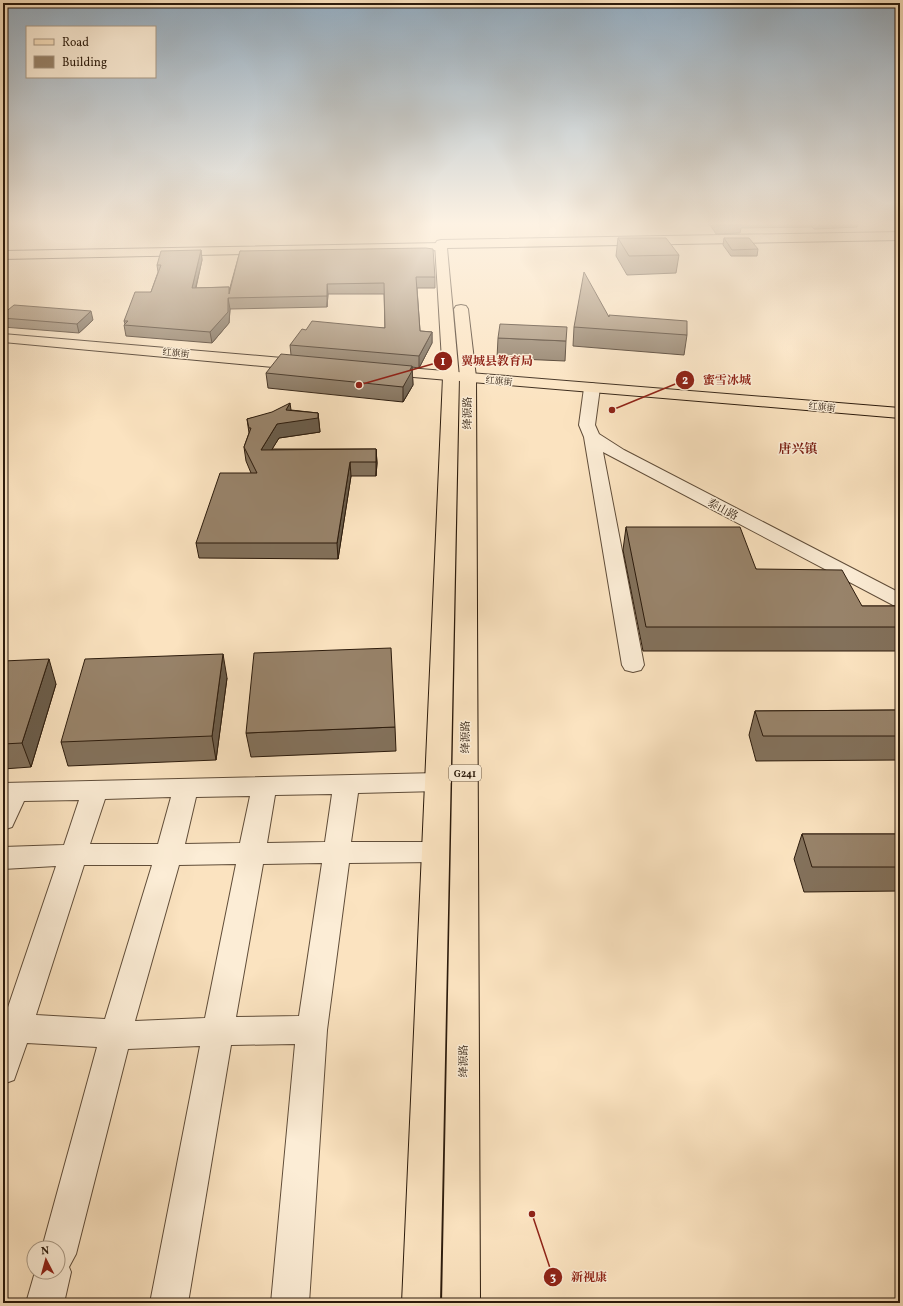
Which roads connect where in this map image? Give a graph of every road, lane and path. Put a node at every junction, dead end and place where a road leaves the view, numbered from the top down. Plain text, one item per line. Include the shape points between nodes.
1 (451, 284) edge
2 (3, 334) edge
3 (3, 338) edge
4 (370, 368) edge
5 (459, 376) junction
6 (592, 388) junction
7 (900, 408) edge
8 (900, 413) edge
9 (592, 437) junction
10 (900, 601) edge
11 (633, 665) dead end
12 (438, 782) junction
13 (346, 785) junction
14 (264, 786) junction
15 (186, 788) junction
16 (94, 790) junction
17 (9, 792) edge
18 (3, 820) edge
19 (436, 852) junction
20 (251, 853) junction
21 (337, 853) junction
22 (170, 854) junction
23 (73, 855) junction
24 (3, 858) edge
25 (10, 1029) edge
26 (312, 1030) junction
27 (218, 1031) junction
28 (116, 1034) junction
29 (3, 1069) edge
30 (62, 1240) edge
31 (51, 1280) edge
32 (45, 1303) edge
33 (169, 1303) edge
34 (290, 1303) edge
35 (421, 1303) edge
36 (461, 1303) edge

1 - 5 main road, 绛源路 / G241
2 - 3 main road, 红旗街 via 319,364
4 - 5 main road, 红旗街
5 - 6 main road, 红旗街
5 - 7 main road, 红旗街
5 - 12 main road, 绛源路 / G241
5 - 36 main road, 绛源路 / G241
6 - 8 main road, 红旗街
6 - 9 street via 587,425
9 - 10 street, 泰山路 via 618,454
9 - 11 street
12 - 13 street
12 - 19 main road, 绛源路 / G241
13 - 14 street
13 - 21 street
14 - 15 street
14 - 20 street
15 - 16 street
15 - 22 street
16 - 17 street
16 - 23 street
17 - 18 street
19 - 21 street
19 - 35 main road, 绛源路 / G241
20 - 21 street
20 - 22 street
20 - 27 street
21 - 26 street
22 - 23 street
22 - 28 street
23 - 24 street
23 - 25 street
25 - 28 street
25 - 29 street
26 - 27 street
26 - 34 street
27 - 28 street
27 - 33 street
28 - 30 street
31 - 32 street

